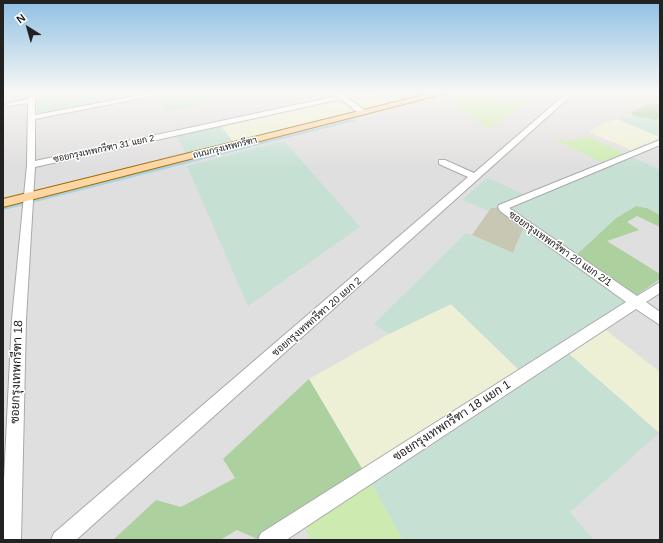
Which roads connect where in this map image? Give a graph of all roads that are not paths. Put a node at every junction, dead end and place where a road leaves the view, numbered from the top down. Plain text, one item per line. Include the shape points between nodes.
1 (35, 117) edge
2 (240, 117) edge
3 (347, 117) edge
4 (543, 117) edge
5 (31, 118) joint
6 (660, 142) edge
7 (442, 162) dead end
8 (30, 165) junction
9 (475, 177) junction
10 (28, 201) junction
11 (3, 203) edge
12 (660, 288) edge
13 (636, 303) junction
14 (660, 319) edge
15 (11, 540) edge
16 (60, 540) edge
17 (268, 540) edge

1 - 5 street
2 - 8 street, ซอยกรุงเทพกรีฑา 31 แยก 2
3 - 10 main road, ถนนกรุงเทพกรีฑา
4 - 9 street, ซอยกรุงเทพกรีฑา 20 แยก 2
5 - 8 street, ซอยกรุงเทพกรีฑา 18
6 - 13 street, ซอยกรุงเทพกรีฑา 20 แยก 2/1 via 503,206 504,210
7 - 9 street
8 - 10 street, ซอยกรุงเทพกรีฑา 18
9 - 16 street, ซอยกรุงเทพกรีฑา 20 แยก 2
10 - 11 main road, ถนนกรุงเทพกรีฑา
10 - 15 street, ซอยกรุงเทพกรีฑา 18 via 19,319
12 - 13 street, ซอยกรุงเทพกรีฑา 18 แยก 1
13 - 14 street, ซอยกรุงเทพกรีฑา 20 แยก 2/1
13 - 17 street, ซอยกรุงเทพกรีฑา 18 แยก 1

